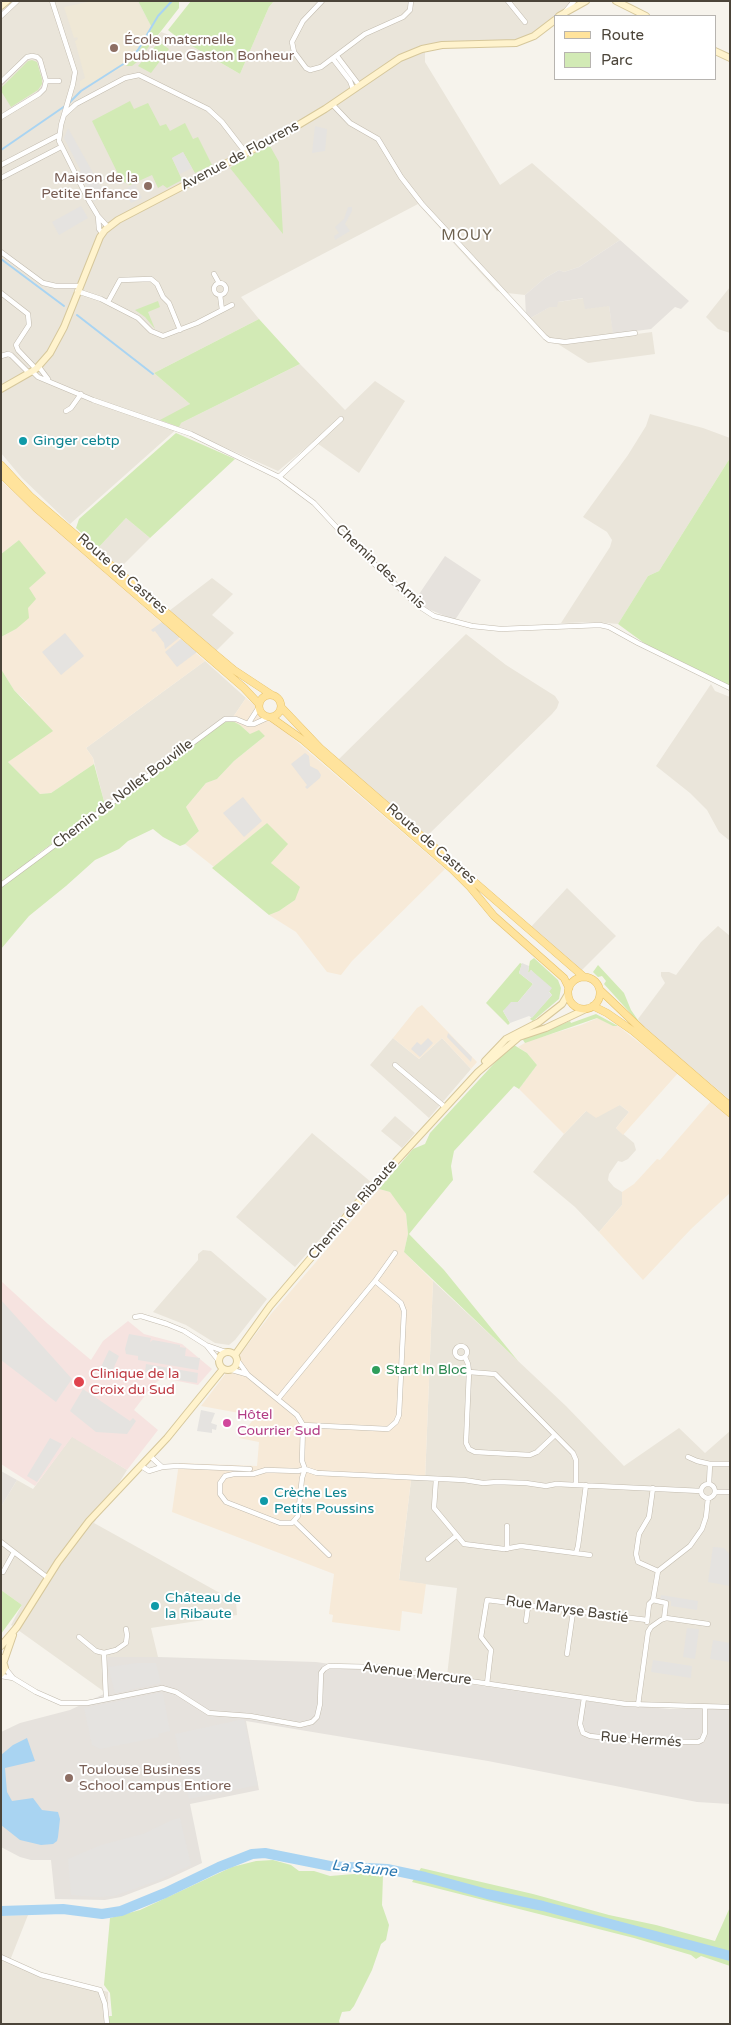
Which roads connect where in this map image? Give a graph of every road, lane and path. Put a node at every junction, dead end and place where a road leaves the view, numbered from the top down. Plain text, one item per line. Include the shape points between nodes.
1 (6, 1) edge
2 (17, 1) edge
3 (52, 1) edge
4 (322, 1) edge
5 (411, 1) edge
6 (508, 1) edge
7 (574, 1) edge
8 (586, 1) edge
9 (616, 1) edge
10 (1, 6) edge
11 (565, 12) junction
12 (560, 15) edge
13 (644, 15) edge
14 (1, 16) edge
15 (554, 21) edge
16 (526, 22) dead end
17 (716, 51) edge
18 (335, 57) junction
19 (730, 58) edge
20 (46, 81) junction
21 (59, 81) dead end
22 (1, 82) edge
23 (356, 87) junction
24 (332, 104) junction
25 (64, 115) junction
26 (1, 118) edge
27 (59, 135) junction
28 (61, 146) junction
29 (246, 153) junction
30 (1, 165) edge
31 (1, 178) edge
32 (98, 216) junction
33 (108, 226) junction
34 (102, 233) junction
35 (1, 252) edge
36 (214, 274) dead end
37 (219, 283) junction
38 (78, 288) junction
39 (1, 293) edge
40 (220, 295) junction
41 (108, 302) junction
42 (232, 305) dead end
43 (222, 310) junction
44 (180, 330) junction
45 (635, 333) dead end
46 (1, 356) edge
47 (34, 370) junction
48 (49, 380) junction
49 (1, 389) edge
50 (80, 394) junction
51 (66, 411) dead end
52 (340, 419) dead end
53 (1, 465) edge
54 (1, 474) edge
55 (279, 477) junction
56 (730, 688) edge
57 (272, 695) junction
58 (259, 706) junction
59 (282, 708) junction
60 (270, 718) junction
61 (248, 724) junction
62 (1, 885) edge
63 (584, 977) junction
64 (600, 990) junction
65 (569, 991) junction
66 (589, 1008) junction
67 (395, 1065) dead end
68 (478, 1072) junction
69 (730, 1106) edge
70 (445, 1107) junction
71 (730, 1113) edge
72 (395, 1253) dead end
73 (375, 1281) junction
74 (135, 1317) dead end
75 (206, 1345) junction
76 (226, 1352) junction
77 (465, 1357) dead end
78 (236, 1358) junction
79 (219, 1361) junction
80 (223, 1369) junction
81 (232, 1370) junction
82 (469, 1372) junction
83 (248, 1375) junction
84 (278, 1399) junction
85 (303, 1425) junction
86 (555, 1435) junction
87 (150, 1456) junction
88 (688, 1457) dead end
89 (710, 1464) junction
90 (730, 1464) edge
91 (141, 1466) junction
92 (162, 1467) junction
93 (250, 1469) dead end
94 (305, 1470) junction
95 (436, 1479) junction
96 (709, 1484) junction
97 (576, 1485) junction
98 (586, 1485) junction
99 (652, 1488) junction
100 (701, 1490) junction
101 (715, 1492) junction
102 (730, 1492) edge
103 (708, 1498) junction
104 (294, 1521) junction
105 (507, 1526) dead end
106 (456, 1536) junction
107 (1, 1542) edge
108 (507, 1549) junction
109 (14, 1552) junction
110 (576, 1553) junction
111 (328, 1555) dead end
112 (590, 1555) dead end
113 (428, 1559) dead end
114 (658, 1571) junction
115 (3, 1572) dead end
116 (48, 1578) junction
117 (653, 1600) junction
118 (528, 1607) junction
119 (573, 1612) junction
120 (664, 1619) junction
121 (647, 1620) junction
122 (526, 1621) dead end
123 (708, 1624) dead end
124 (17, 1627) junction
125 (651, 1628) junction
126 (126, 1629) dead end
127 (79, 1637) dead end
128 (1, 1646) edge
129 (104, 1653) junction
130 (567, 1654) dead end
131 (3, 1662) edge
132 (1, 1675) edge
133 (13, 1678) junction
134 (487, 1684) junction
135 (584, 1698) junction
136 (106, 1699) junction
137 (638, 1705) junction
138 (705, 1706) junction
139 (730, 1707) edge
140 (1, 1957) edge
141 (107, 2024) edge

1 - 10 main road
2 - 14 street
3 - 25 street via 74,70
4 - 18 street via 300,25 292,42 294,52 310,70 319,69
5 - 18 street via 410,10 403,17 366,34
6 - 16 street
7 - 11 street
8 - 11 main road
9 - 13 main road
11 - 12 main road
15 - 23 main road, Avenue de Flourens via 534,36 516,43 442,45 422,49 393,62
17 - 19 main road
18 - 23 street
20 - 21 street
20 - 22 street via 40,60 32,56
20 - 26 street via 38,94
23 - 24 main road, Avenue de Flourens
24 - 29 main road, Avenue de Flourens
24 - 45 street via 350,123 378,139 422,204 545,337 565,342
25 - 27 street
25 - 29 street via 76,104 125,78 146,77 208,109
27 - 28 street
27 - 30 street
28 - 31 street
28 - 32 street
29 - 33 main road, Avenue de Flourens
32 - 33 street
32 - 34 street
33 - 34 main road, Avenue de Flourens
34 - 38 main road, Avenue de Flourens
35 - 38 street via 43,283
36 - 37 street
37 - 40 street via 215,284 214,290
37 - 40 street via 226,287
38 - 41 street
38 - 47 main road, Avenue de Flourens via 60,336
39 - 47 street via 28,314 29,325 16,345
40 - 43 street
41 - 44 street via 142,320 159,336
41 - 44 street via 120,280 151,279 169,303
42 - 43 street
43 - 44 street
46 - 47 street via 11,355
47 - 48 street, Chemin des Arnis
47 - 48 street, Chemin des Arnis via 38,377
47 - 49 main road, Avenue de Flourens
48 - 50 street, Chemin des Arnis
50 - 51 street
50 - 55 street, Chemin des Arnis via 191,434
52 - 55 street
53 - 57 main road, Route de Castres via 30,496 216,655
54 - 58 main road, Route de Castres via 244,688
55 - 56 street, Chemin des Arnis via 314,503 417,605 434,616 501,630 609,627
57 - 58 main road via 263,697
57 - 59 main road via 279,698
58 - 60 main road via 262,714
58 - 61 street
59 - 60 main road via 278,715
59 - 63 main road, Route de Castres via 320,748
60 - 61 street, Chemin de Nollet Bouville
60 - 65 main road, Route de Castres via 303,740 452,869 494,916 564,978
61 - 62 street, Chemin de Nollet Bouville via 230,717 220,721
63 - 64 main road via 596,982
63 - 65 main road via 576,979
64 - 66 main road via 599,999
64 - 69 main road
65 - 66 main road via 574,1005
65 - 68 main road, Chemin de Ribaute via 562,1004 539,1022 501,1044
66 - 68 main road, Chemin de Ribaute via 517,1038
66 - 71 main road via 607,1013 640,1036
67 - 70 street
68 - 70 main road, Chemin de Ribaute
70 - 78 main road, Chemin de Ribaute via 276,1298
72 - 73 street
73 - 84 street
73 - 85 street via 401,1303 404,1311 398,1419 384,1429
74 - 75 street via 141,1316 184,1330
75 - 76 street
75 - 79 street
76 - 78 main road
76 - 79 main road
77 - 82 street
78 - 81 main road via 236,1366
78 - 83 street
79 - 80 main road
80 - 81 main road
80 - 87 main road
81 - 83 street
82 - 86 street via 495,1374
82 - 86 street via 466,1443 469,1449 530,1455 538,1452
83 - 84 street
84 - 85 street via 297,1415
85 - 94 street via 302,1461
86 - 97 street via 575,1456
87 - 91 main road
87 - 92 street
88 - 89 street
89 - 90 street
89 - 96 street
91 - 92 street via 149,1470
91 - 116 main road via 89,1521
92 - 93 street
94 - 95 street
94 - 104 street via 299,1512
94 - 104 street via 234,1474 226,1476 220,1483 221,1497 226,1502 280,1523
95 - 97 street
95 - 106 street via 434,1508
96 - 100 street
96 - 101 street via 714,1486
97 - 98 street
98 - 99 street
98 - 110 street
99 - 100 street
99 - 114 street via 649,1516 639,1534 636,1554 638,1562
100 - 103 street
101 - 102 street
101 - 103 street
103 - 114 street via 705,1523 695,1540
104 - 111 street
105 - 108 street
106 - 108 street via 468,1545
106 - 113 street
107 - 109 street
108 - 110 street via 521,1546
109 - 115 street
109 - 116 street
110 - 112 street
114 - 117 street
116 - 124 main road
117 - 120 street via 666,1603
117 - 121 street via 649,1604
118 - 119 street, Rue Maryse Bastié
118 - 122 street
118 - 134 street, Rue Maryse Bastié via 487,1600 481,1636 491,1650
119 - 121 street, Rue Maryse Bastié
119 - 130 street
120 - 123 street
120 - 125 street
121 - 125 street
124 - 128 main road
124 - 131 main road
125 - 137 street
126 - 129 street via 126,1643
127 - 129 street via 96,1651
129 - 136 street
131 - 132 main road
131 - 133 street, Avenue Mercure
132 - 133 street, Avenue Mercure
133 - 136 street, Avenue Mercure via 61,1703 80,1704
134 - 135 street, Avenue Mercure
134 - 136 street, Avenue Mercure via 374,1667 329,1666 321,1673 317,1717 304,1724 208,1713 176,1692 162,1688
135 - 137 street, Avenue Mercure
135 - 138 street, Rue Hermés via 580,1724 583,1733 636,1741 702,1740
137 - 138 street, Avenue Mercure
138 - 139 street, Avenue Mercure
140 - 141 street via 41,1974 100,1990 106,2004

